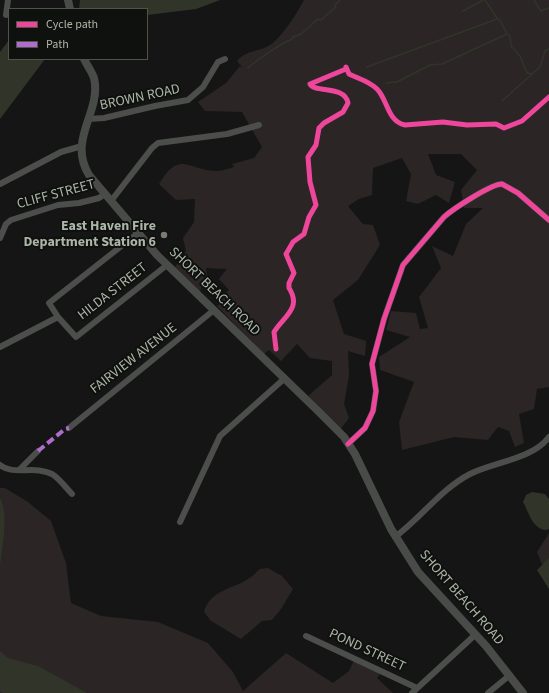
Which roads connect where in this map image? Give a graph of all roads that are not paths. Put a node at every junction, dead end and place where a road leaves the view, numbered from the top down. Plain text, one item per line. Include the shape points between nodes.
1 (8, 0) edge
2 (6, 15) dead end
3 (225, 59) dead end
4 (84, 60) edge
5 (88, 119) junction
6 (259, 125) dead end
7 (82, 146) junction
8 (0, 184) edge
9 (105, 194) junction
10 (111, 201) junction
11 (549, 220) edge
12 (138, 233) junction
13 (0, 238) edge
14 (167, 265) junction
15 (214, 310) junction
16 (58, 318) junction
17 (0, 347) edge
18 (285, 378) junction
19 (69, 428) dead end
20 (549, 437) edge
21 (348, 444) junction
22 (38, 451) dead end
23 (0, 465) edge
24 (19, 470) junction
25 (72, 494) dead end
26 (180, 522) dead end
27 (395, 537) junction
28 (476, 634) junction
29 (306, 636) dead end
30 (510, 675) junction
31 (417, 688) junction
32 (412, 693) edge
33 (488, 693) edge
34 (523, 693) edge

1 - 2 street
3 - 5 street, BROWN ROAD via 218,62 203,87 188,100 104,118
4 - 5 main road, SHORT BEACH ROAD via 94,83
5 - 7 main road, SHORT BEACH ROAD
6 - 10 street via 236,132 157,144
7 - 8 street via 61,152
7 - 9 main road, SHORT BEACH ROAD via 86,169
9 - 10 main road, SHORT BEACH ROAD
9 - 13 street, CLIFF STREET via 99,198 58,205 11,220 6,224
10 - 12 main road, SHORT BEACH ROAD
11 - 21 street via 518,193 502,184 487,188 444,217 403,265 372,364 376,391 373,411 365,428
12 - 14 main road, SHORT BEACH ROAD
12 - 16 street via 49,303
14 - 15 main road, SHORT BEACH ROAD
14 - 16 street, HILDA STREET via 76,337
15 - 18 main road, SHORT BEACH ROAD
15 - 19 street, FAIRVIEW AVENUE
16 - 17 street
18 - 21 main road, SHORT BEACH ROAD via 331,423
18 - 26 street via 220,436
20 - 27 street via 537,449 478,470 461,479
21 - 27 main road, SHORT BEACH ROAD via 364,470
22 - 24 street
23 - 24 street via 12,471
24 - 25 street via 36,470 52,474
27 - 28 main road, SHORT BEACH ROAD via 426,582
28 - 30 main road, SHORT BEACH ROAD
28 - 31 street
29 - 31 street, POND STREET
30 - 33 street
30 - 34 main road, SHORT BEACH ROAD
31 - 32 street

